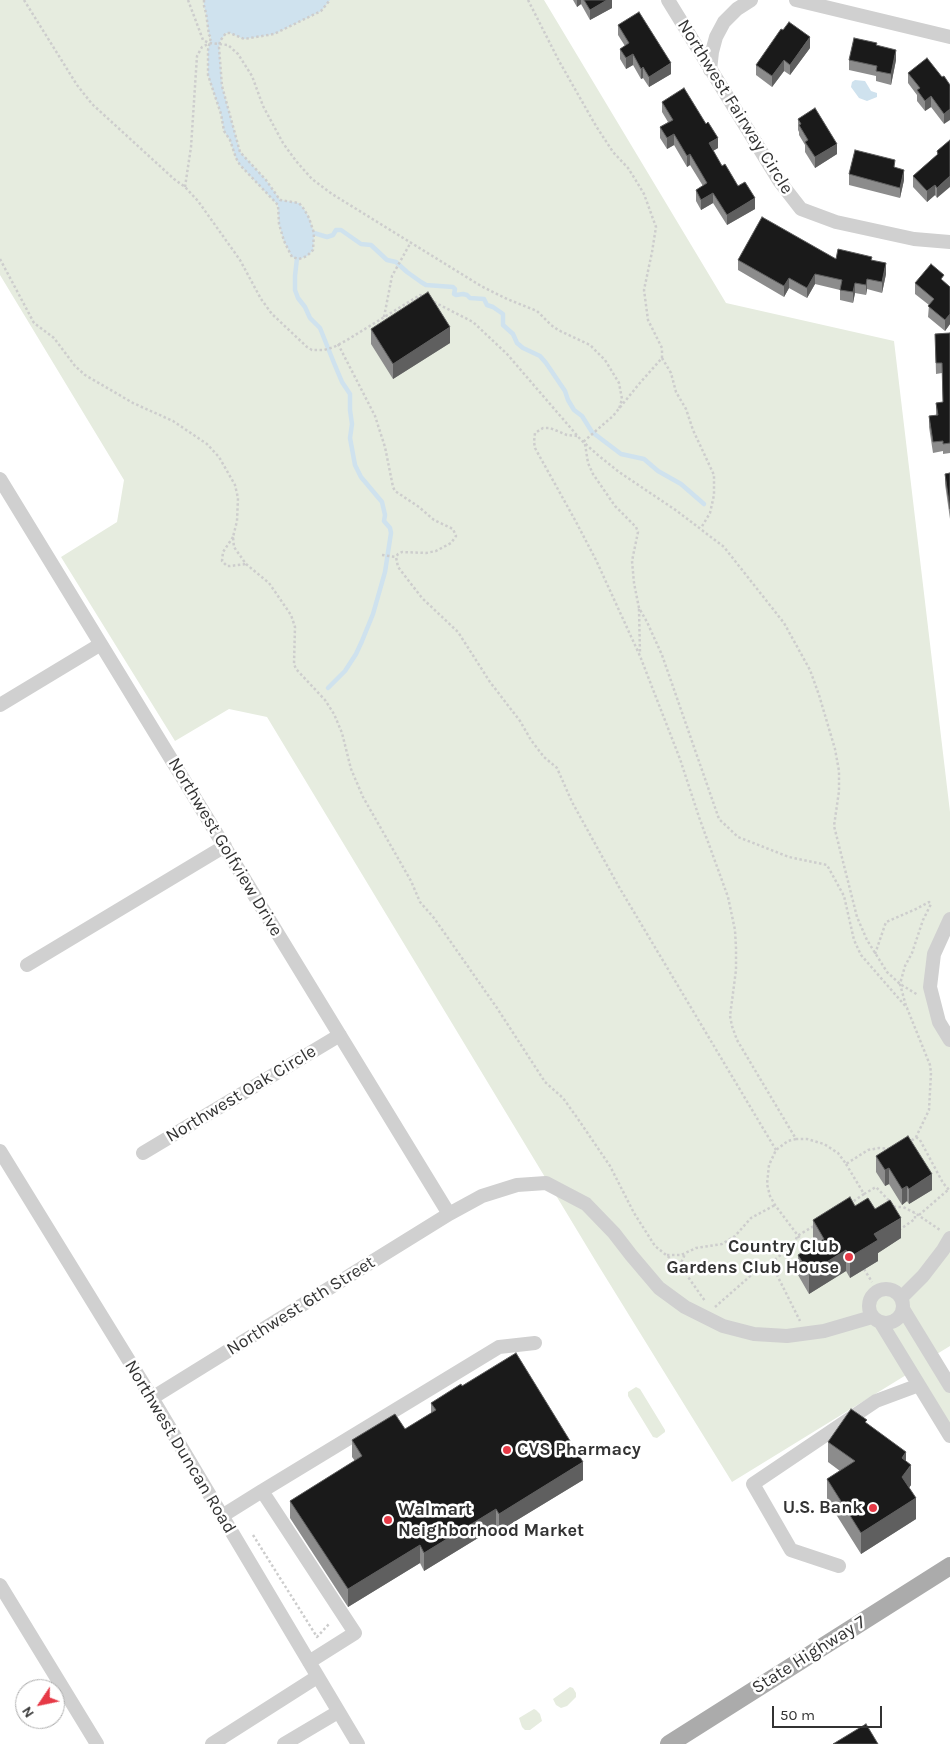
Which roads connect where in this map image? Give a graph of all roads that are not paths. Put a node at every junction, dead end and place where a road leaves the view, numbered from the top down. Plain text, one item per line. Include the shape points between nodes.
1 (668, 0) edge
2 (750, 0) edge
3 (796, 0) edge
4 (950, 37) edge
5 (710, 70) junction
6 (950, 242) edge
7 (0, 479) edge
8 (101, 644) junction
9 (0, 704) edge
10 (225, 846) junction
11 (950, 919) edge
12 (27, 965) dead end
13 (340, 1036) junction
14 (950, 1040) edge
15 (143, 1153) dead end
16 (1, 1154) edge
17 (449, 1214) junction
18 (947, 1235) edge
19 (902, 1304) junction
20 (877, 1320) junction
21 (535, 1343) dead end
22 (919, 1384) junction
23 (950, 1386) edge
24 (152, 1398) junction
25 (950, 1436) edge
26 (262, 1491) junction
27 (222, 1516) junction
28 (839, 1566) dead end
29 (950, 1566) edge
30 (0, 1585) edge
31 (309, 1662) junction
32 (317, 1677) junction
33 (338, 1712) junction
34 (690, 1739) edge
35 (97, 1744) edge
36 (212, 1744) edge
37 (284, 1744) edge
38 (358, 1744) edge
39 (669, 1744) edge

1 - 5 street, Northwest Fairway Circle
2 - 5 street via 724,22 716,37
3 - 4 street
5 - 6 street, Northwest Fairway Circle via 780,182 801,209 836,222 914,239
7 - 8 street, Northwest Golfview Drive
8 - 9 street
8 - 10 street, Northwest Golfview Drive
10 - 12 street
10 - 13 street, Northwest Golfview Drive
11 - 14 street via 934,954 930,987 939,1022
13 - 15 street, Northwest Oak Circle
13 - 17 street, Northwest Golfview Drive
16 - 24 street, Northwest Duncan Road
17 - 20 street, Northwest 6th Street via 482,1196 517,1185 546,1183 586,1204 659,1288 684,1308 723,1326 754,1334 787,1336
17 - 24 street, Northwest 6th Street
18 - 19 street via 943,1250
19 - 20 street via 901,1314 893,1322
19 - 20 street via 893,1290 874,1287 868,1306
19 - 23 street
20 - 22 street
21 - 26 street via 499,1347
22 - 25 street
22 - 28 street via 876,1401 753,1484 791,1550
24 - 27 street, Northwest Duncan Road
26 - 27 street
26 - 31 street via 355,1633
27 - 31 street, Northwest Duncan Road
29 - 34 main road, State Highway 7
30 - 35 street
31 - 32 street, Northwest Duncan Road
32 - 33 street, Northwest Duncan Road
32 - 36 street
33 - 37 street
33 - 38 street, Northwest Duncan Road
34 - 39 main road, State Highway 7

